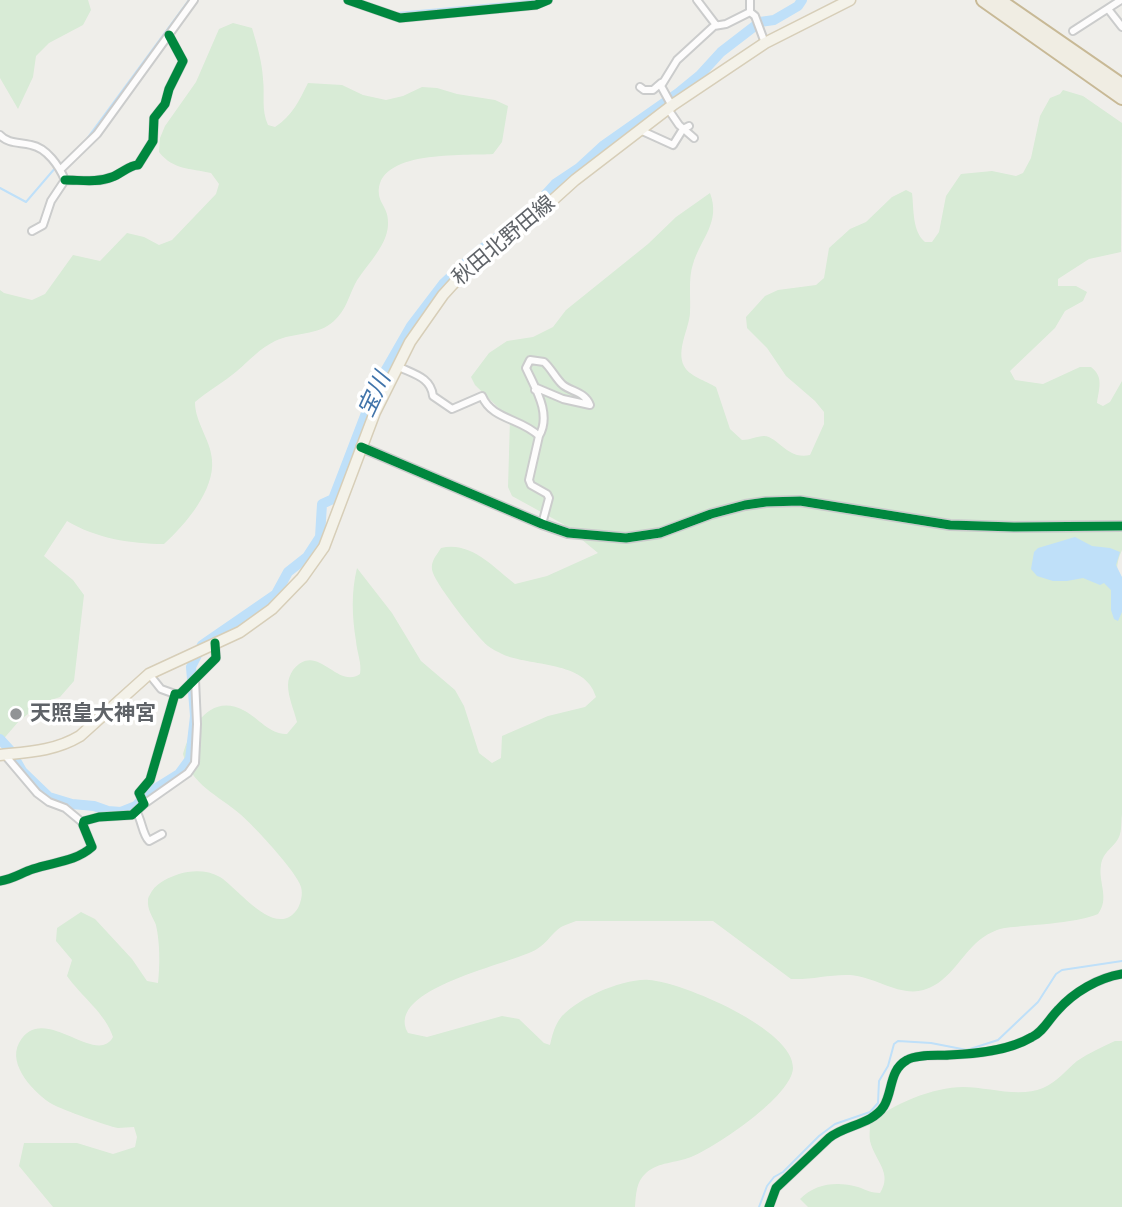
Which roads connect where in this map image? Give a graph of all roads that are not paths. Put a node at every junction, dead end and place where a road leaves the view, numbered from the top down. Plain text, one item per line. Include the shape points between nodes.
1 (194, 0) edge
2 (348, 0) edge
3 (548, 0) edge
4 (697, 0) edge
5 (750, 0) edge
6 (850, 0) edge
7 (983, 0) edge
8 (999, 0) edge
9 (1121, 0) edge
10 (1108, 9) junction
11 (750, 12) junction
12 (716, 25) junction
13 (1122, 27) edge
14 (1073, 31) dead end
15 (169, 35) junction
16 (765, 43) junction
17 (662, 83) junction
18 (1122, 85) edge
19 (640, 87) dead end
20 (1122, 98) edge
21 (670, 104) junction
22 (686, 128) junction
23 (640, 130) junction
24 (0, 135) edge
25 (694, 138) dead end
26 (61, 170) junction
27 (65, 180) junction
28 (32, 232) dead end
29 (397, 366) junction
30 (535, 390) junction
31 (539, 436) junction
32 (361, 447) junction
33 (542, 524) junction
34 (1122, 526) edge
35 (212, 645) junction
36 (149, 674) junction
37 (192, 682) junction
38 (175, 694) junction
39 (8, 754) edge
40 (142, 801) junction
41 (136, 811) junction
42 (83, 824) junction
43 (162, 834) dead end
44 (0, 881) edge
45 (1122, 974) edge
46 (769, 1207) edge

1 - 15 street
2 - 3 street via 400,18 536,5
4 - 12 street
5 - 11 street
6 - 16 main road, 秋田北野田線
7 - 20 highway
8 - 18 highway
9 - 10 street
10 - 13 street
10 - 14 street
11 - 12 street
11 - 16 street
12 - 17 street via 677,60
15 - 26 street via 97,134
15 - 27 street via 183,61 154,118 153,141 145,156 112,177
16 - 21 main road, 秋田北野田線
17 - 19 street via 653,90
17 - 21 street
21 - 22 street
21 - 23 main road, 秋田北野田線
22 - 23 street via 673,145
22 - 25 street
23 - 29 main road, 秋田北野田線 via 463,273 443,295
24 - 26 street via 33,145
26 - 27 street
27 - 28 street via 43,225
29 - 31 street via 426,379 433,396 453,408 482,397 488,408 519,421
29 - 32 main road, 秋田北野田線
30 - 30 street via 526,368 530,360 551,369 590,405
30 - 31 street via 544,412 545,425
31 - 33 street via 529,480 548,494
32 - 33 street
32 - 35 main road, 秋田北野田線 via 317,558 260,619
33 - 34 street via 568,533 626,538 660,533 745,505 800,501 950,525
35 - 36 main road, 秋田北野田線
35 - 37 street via 216,658
36 - 38 street via 161,689
36 - 39 main road, 秋田北野田線 via 80,736 57,748
37 - 38 street
37 - 40 street via 195,763 188,773
38 - 40 street via 150,780 139,793
39 - 42 street via 37,793
40 - 41 street
41 - 42 street via 122,817 90,818
41 - 43 street via 149,841
42 - 44 street via 92,847 83,855
45 - 46 street via 1076,994 1031,1038 967,1054 909,1058 897,1068 883,1107 828,1138 776,1188

